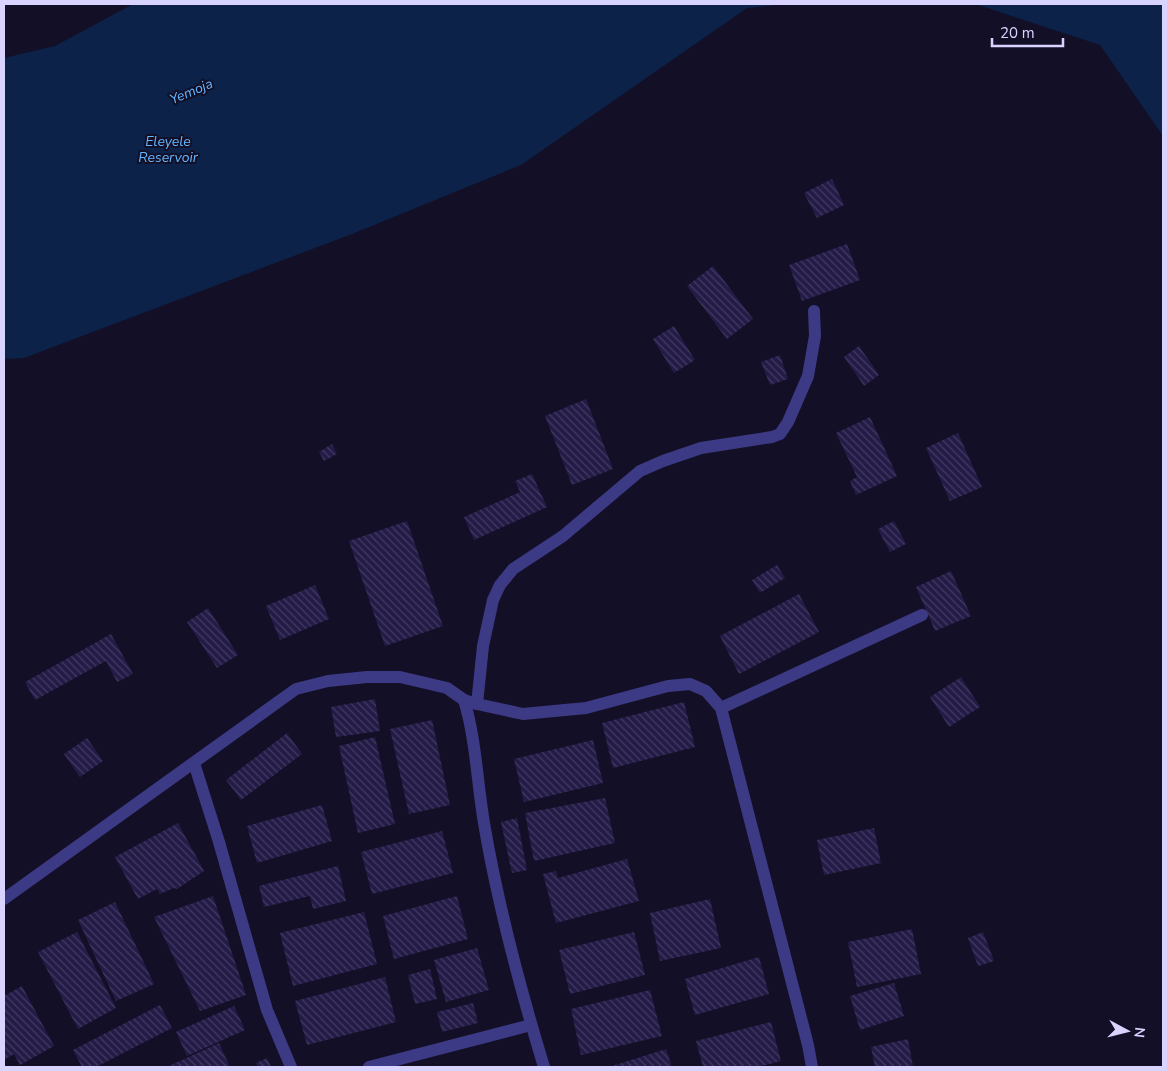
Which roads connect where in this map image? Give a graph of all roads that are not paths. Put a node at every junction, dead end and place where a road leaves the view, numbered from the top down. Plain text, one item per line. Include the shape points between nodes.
1 (814, 311) dead end
2 (922, 615) dead end
3 (464, 700) junction
4 (476, 704) junction
5 (721, 708) junction
6 (194, 763) junction
7 (4, 899) edge
8 (531, 1025) junction
9 (292, 1067) edge
10 (369, 1067) edge
11 (544, 1067) edge
12 (812, 1067) edge

1 - 4 street via 816,336 808,376 780,434 702,448 640,471 564,536 513,569 493,600
2 - 5 street
3 - 4 street
3 - 6 street via 447,688 400,677 328,680 296,689
3 - 8 street via 484,824
4 - 5 street via 523,714 539,713 586,708 668,686 690,684 706,691
5 - 12 street
6 - 7 street
6 - 9 street via 267,1010
8 - 10 street
8 - 11 street

